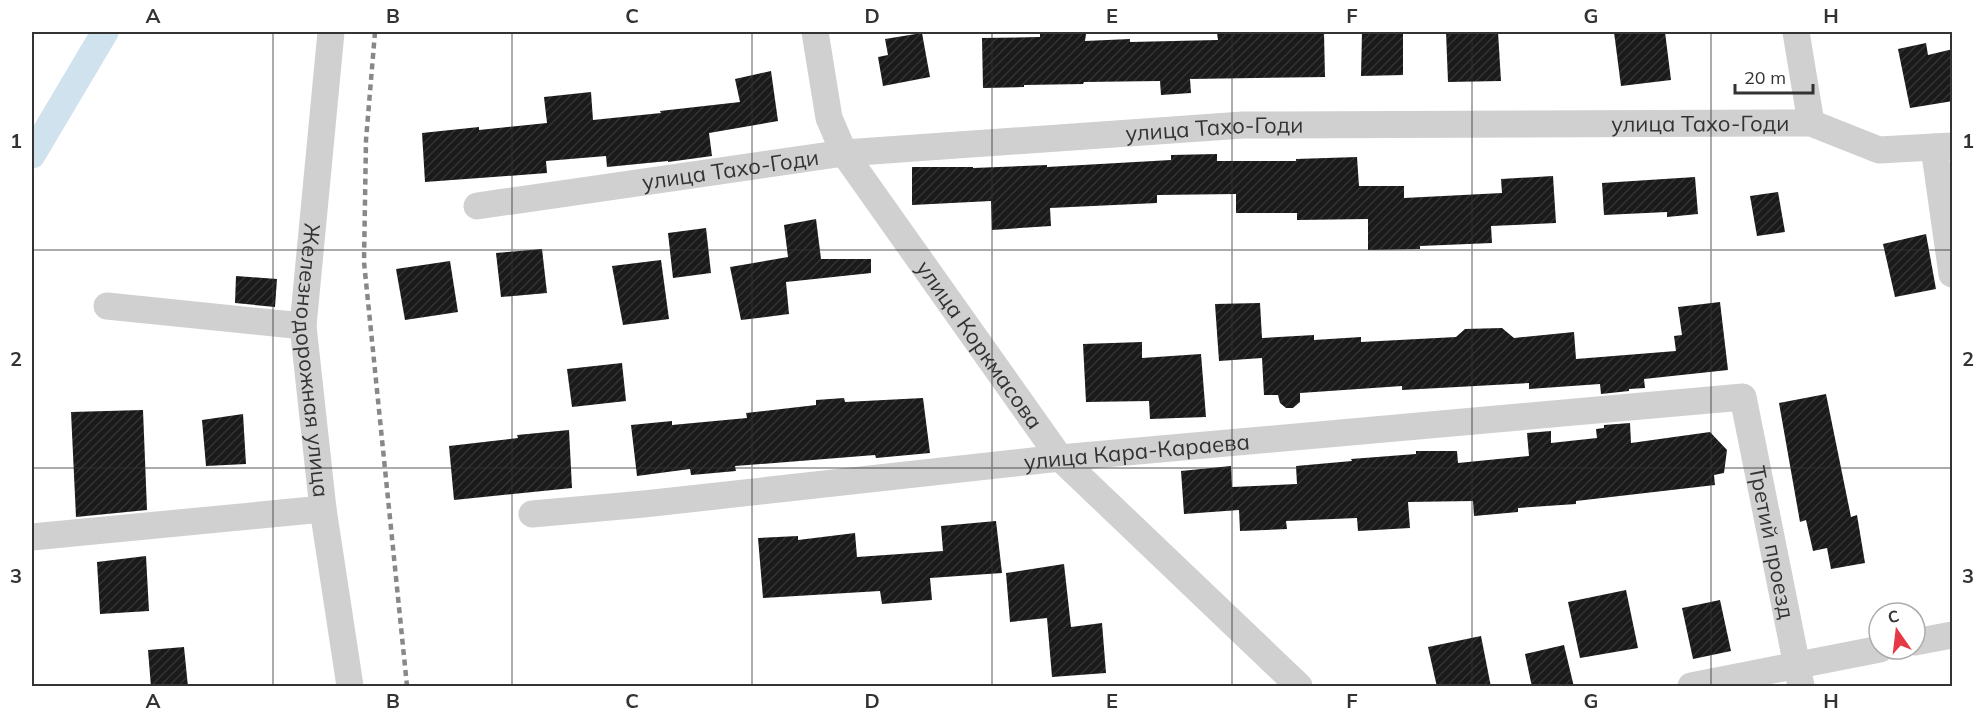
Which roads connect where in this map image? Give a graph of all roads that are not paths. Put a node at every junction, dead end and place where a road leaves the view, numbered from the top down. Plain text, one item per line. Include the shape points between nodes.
1 (332, 32) edge
2 (815, 32) edge
3 (1796, 32) edge
4 (1811, 123) junction
5 (1943, 147) edge
6 (844, 153) junction
7 (477, 206) dead end
8 (1953, 274) edge
9 (107, 306) dead end
10 (303, 326) junction
11 (1743, 397) joint
12 (1060, 458) junction
13 (322, 509) junction
14 (531, 514) dead end
15 (32, 537) edge
16 (1953, 635) edge
17 (1927, 640) edge
18 (1867, 653) edge
19 (1799, 676) edge
20 (350, 687) edge
21 (1299, 687) edge
22 (1691, 687) edge

1 - 10 street, Железнодорожная улица
2 - 6 street, улица Коркмасова via 829,118
3 - 4 street
4 - 5 street, улица Тахо-Годи via 1879,150
4 - 6 street, улица Тахо-Годи via 1243,125
5 - 8 street
6 - 7 street, улица Тахо-Годи
6 - 12 street, улица Коркмасова
9 - 10 street
10 - 13 street, Железнодорожная улица
11 - 12 street, улица Кара-Караева
11 - 19 street, Третий проезд
12 - 14 street, улица Кара-Караева
12 - 21 street, улица Коркмасова
13 - 15 street
13 - 20 street, Железнодорожная улица
16 - 17 street
18 - 19 street
19 - 22 street

